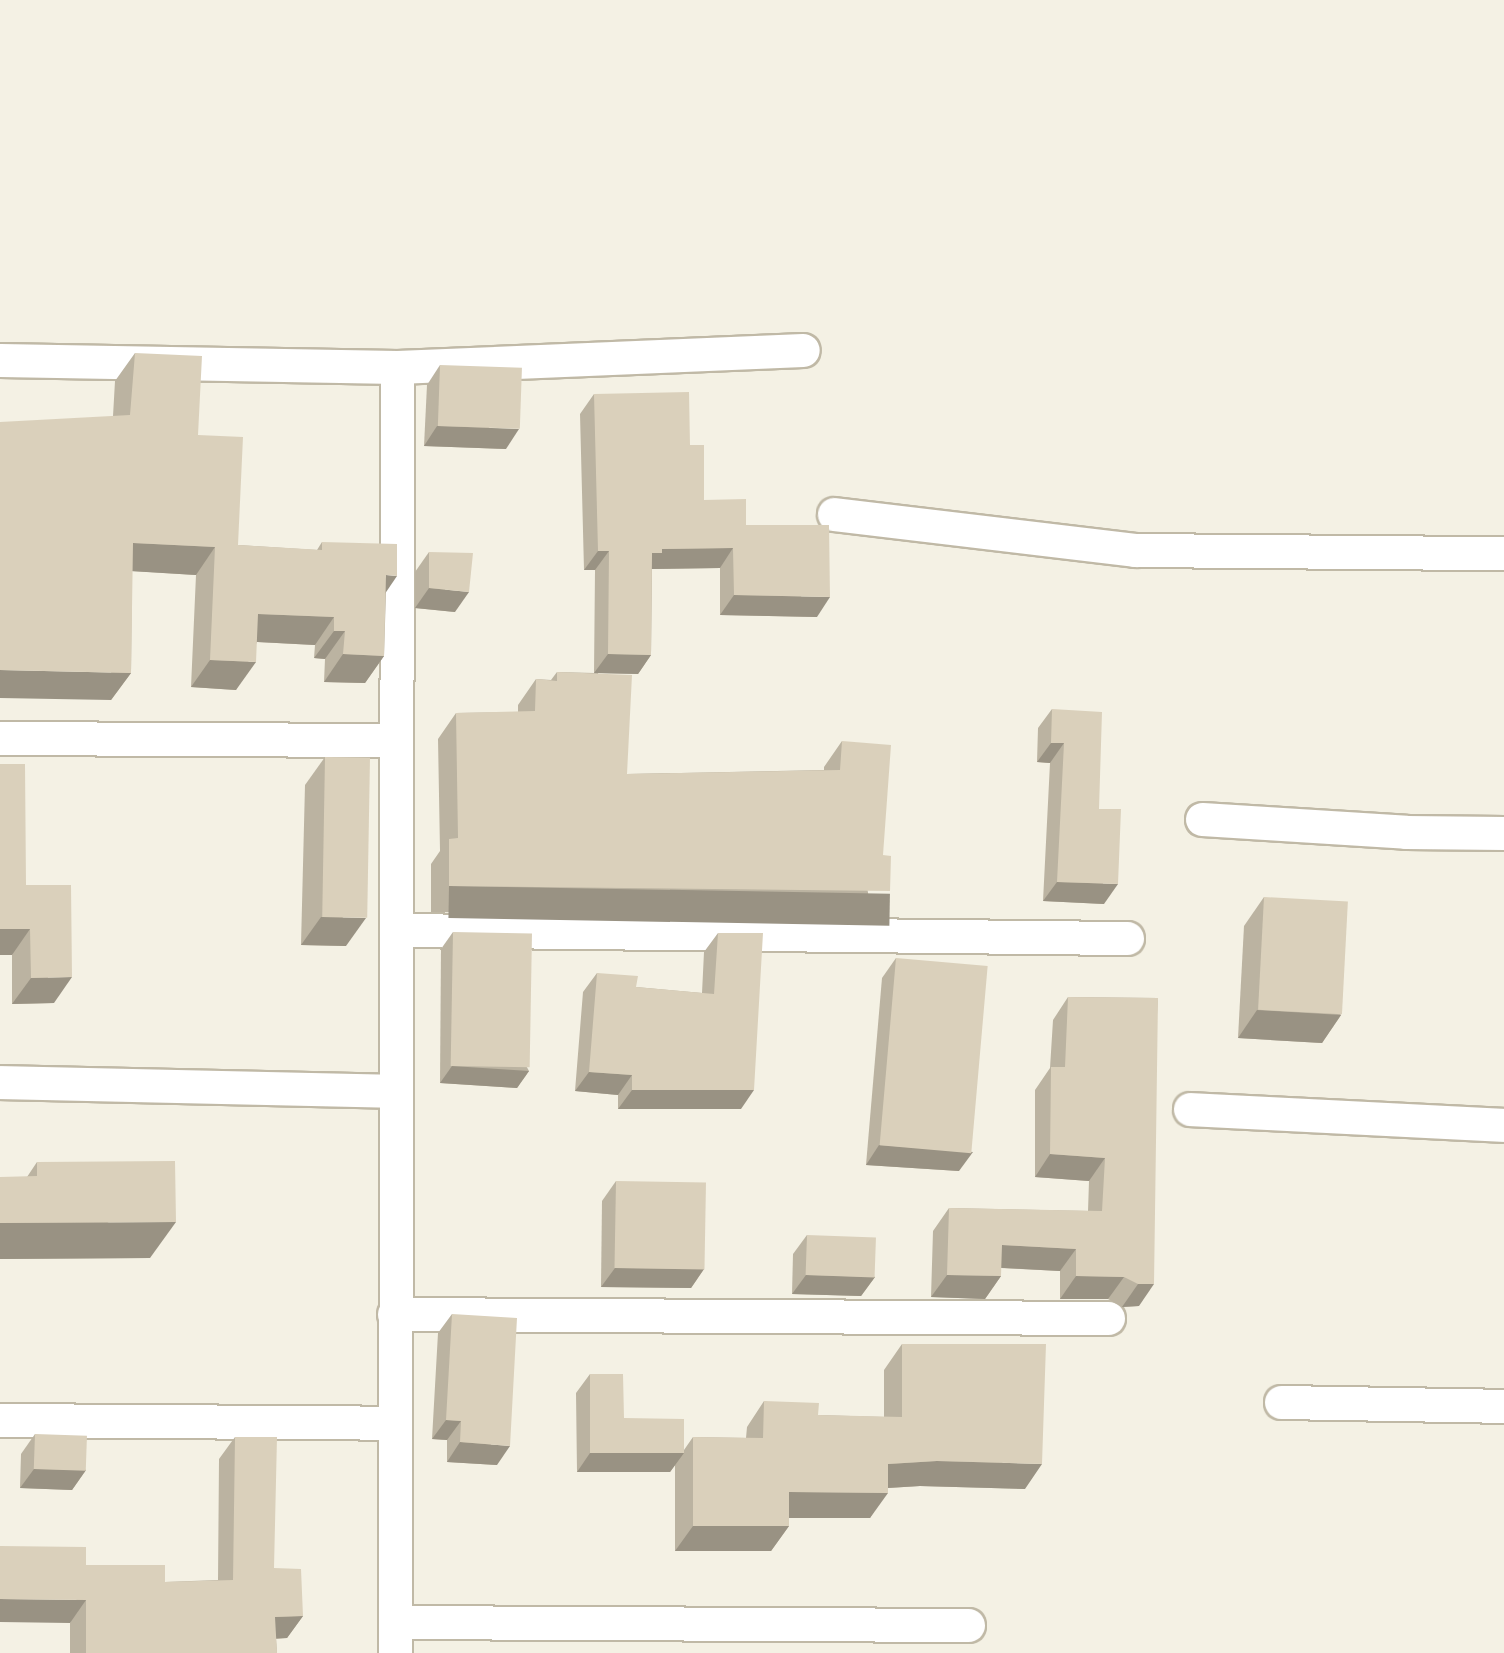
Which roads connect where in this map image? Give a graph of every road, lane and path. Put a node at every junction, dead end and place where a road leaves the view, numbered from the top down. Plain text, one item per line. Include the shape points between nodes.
1 (803, 350) dead end
2 (0, 360) edge
3 (397, 366) junction
4 (834, 514) dead end
5 (1504, 553) edge
6 (0, 738) edge
7 (396, 740) junction
8 (1202, 819) dead end
9 (1504, 833) edge
10 (396, 930) junction
11 (1127, 938) dead end
12 (0, 1082) edge
13 (395, 1091) junction
14 (1190, 1109) dead end
15 (1504, 1125) edge
16 (394, 1314) junction
17 (1108, 1318) dead end
18 (1281, 1402) dead end
19 (1504, 1406) edge
20 (0, 1420) edge
21 (394, 1423) junction
22 (968, 1625) dead end
23 (395, 1637) edge

1 - 3 street
2 - 3 street
3 - 7 street
4 - 5 street via 1135,550
6 - 7 street
7 - 10 street
8 - 9 street via 1406,832
10 - 11 street
10 - 13 street
12 - 13 street
13 - 16 street
14 - 15 street
16 - 17 street
16 - 21 street
18 - 19 street
20 - 21 street
21 - 23 street
22 - 23 street

